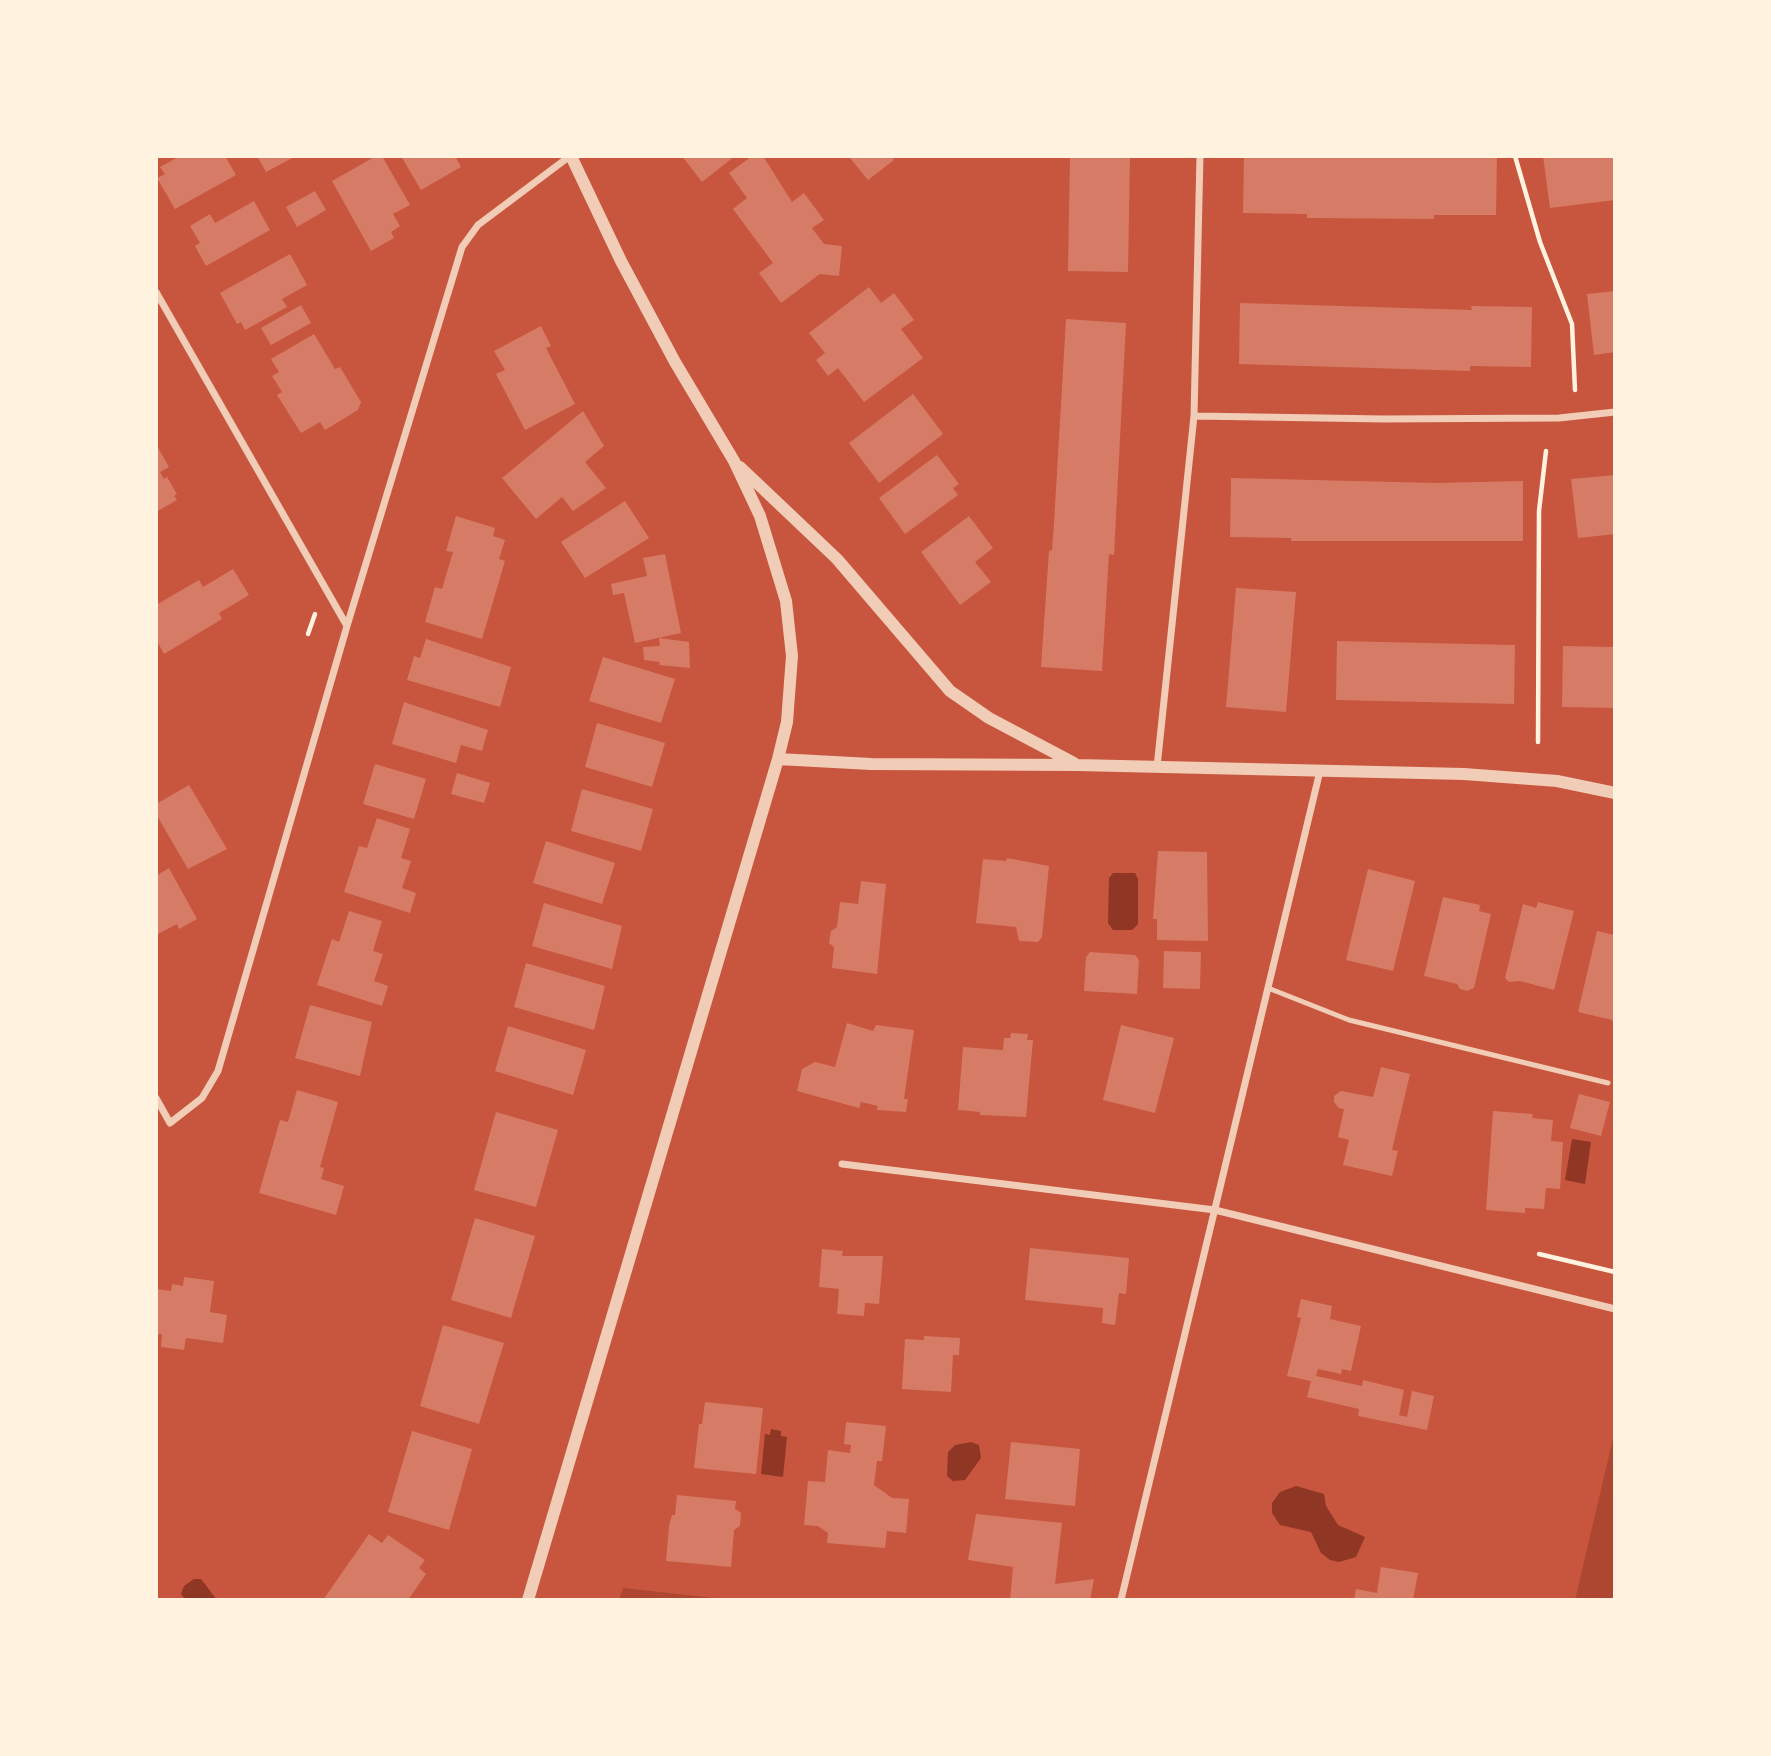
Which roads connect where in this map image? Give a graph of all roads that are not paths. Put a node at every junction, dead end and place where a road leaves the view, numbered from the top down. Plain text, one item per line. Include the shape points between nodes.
1 (570, 156) edge
2 (1200, 156) edge
3 (156, 292) edge
4 (1615, 412) edge
5 (1194, 415) junction
6 (734, 461) junction
7 (347, 626) junction
8 (778, 759) junction
9 (1077, 765) junction
10 (1157, 767) junction
11 (1320, 771) junction
12 (1615, 793) edge
13 (1268, 988) junction
14 (1608, 1083) dead end
15 (156, 1098) edge
16 (842, 1164) dead end
17 (1215, 1210) junction
18 (1615, 1309) edge
19 (528, 1600) edge
20 (1121, 1600) edge

1 - 6 street via 647,309
1 - 7 street via 478,225 462,247
2 - 5 street
3 - 7 street
4 - 5 street via 1559,418
5 - 10 street
6 - 8 street via 770,543 786,601 792,656 787,722
6 - 9 street via 837,559 950,691 989,719
7 - 15 street via 218,1071 202,1098 170,1123
8 - 9 street
8 - 19 street
9 - 10 street
10 - 11 street
11 - 12 street via 1526,777
11 - 13 street
13 - 14 lane via 1349,1020
13 - 17 street
16 - 17 street
17 - 18 street
17 - 20 street

